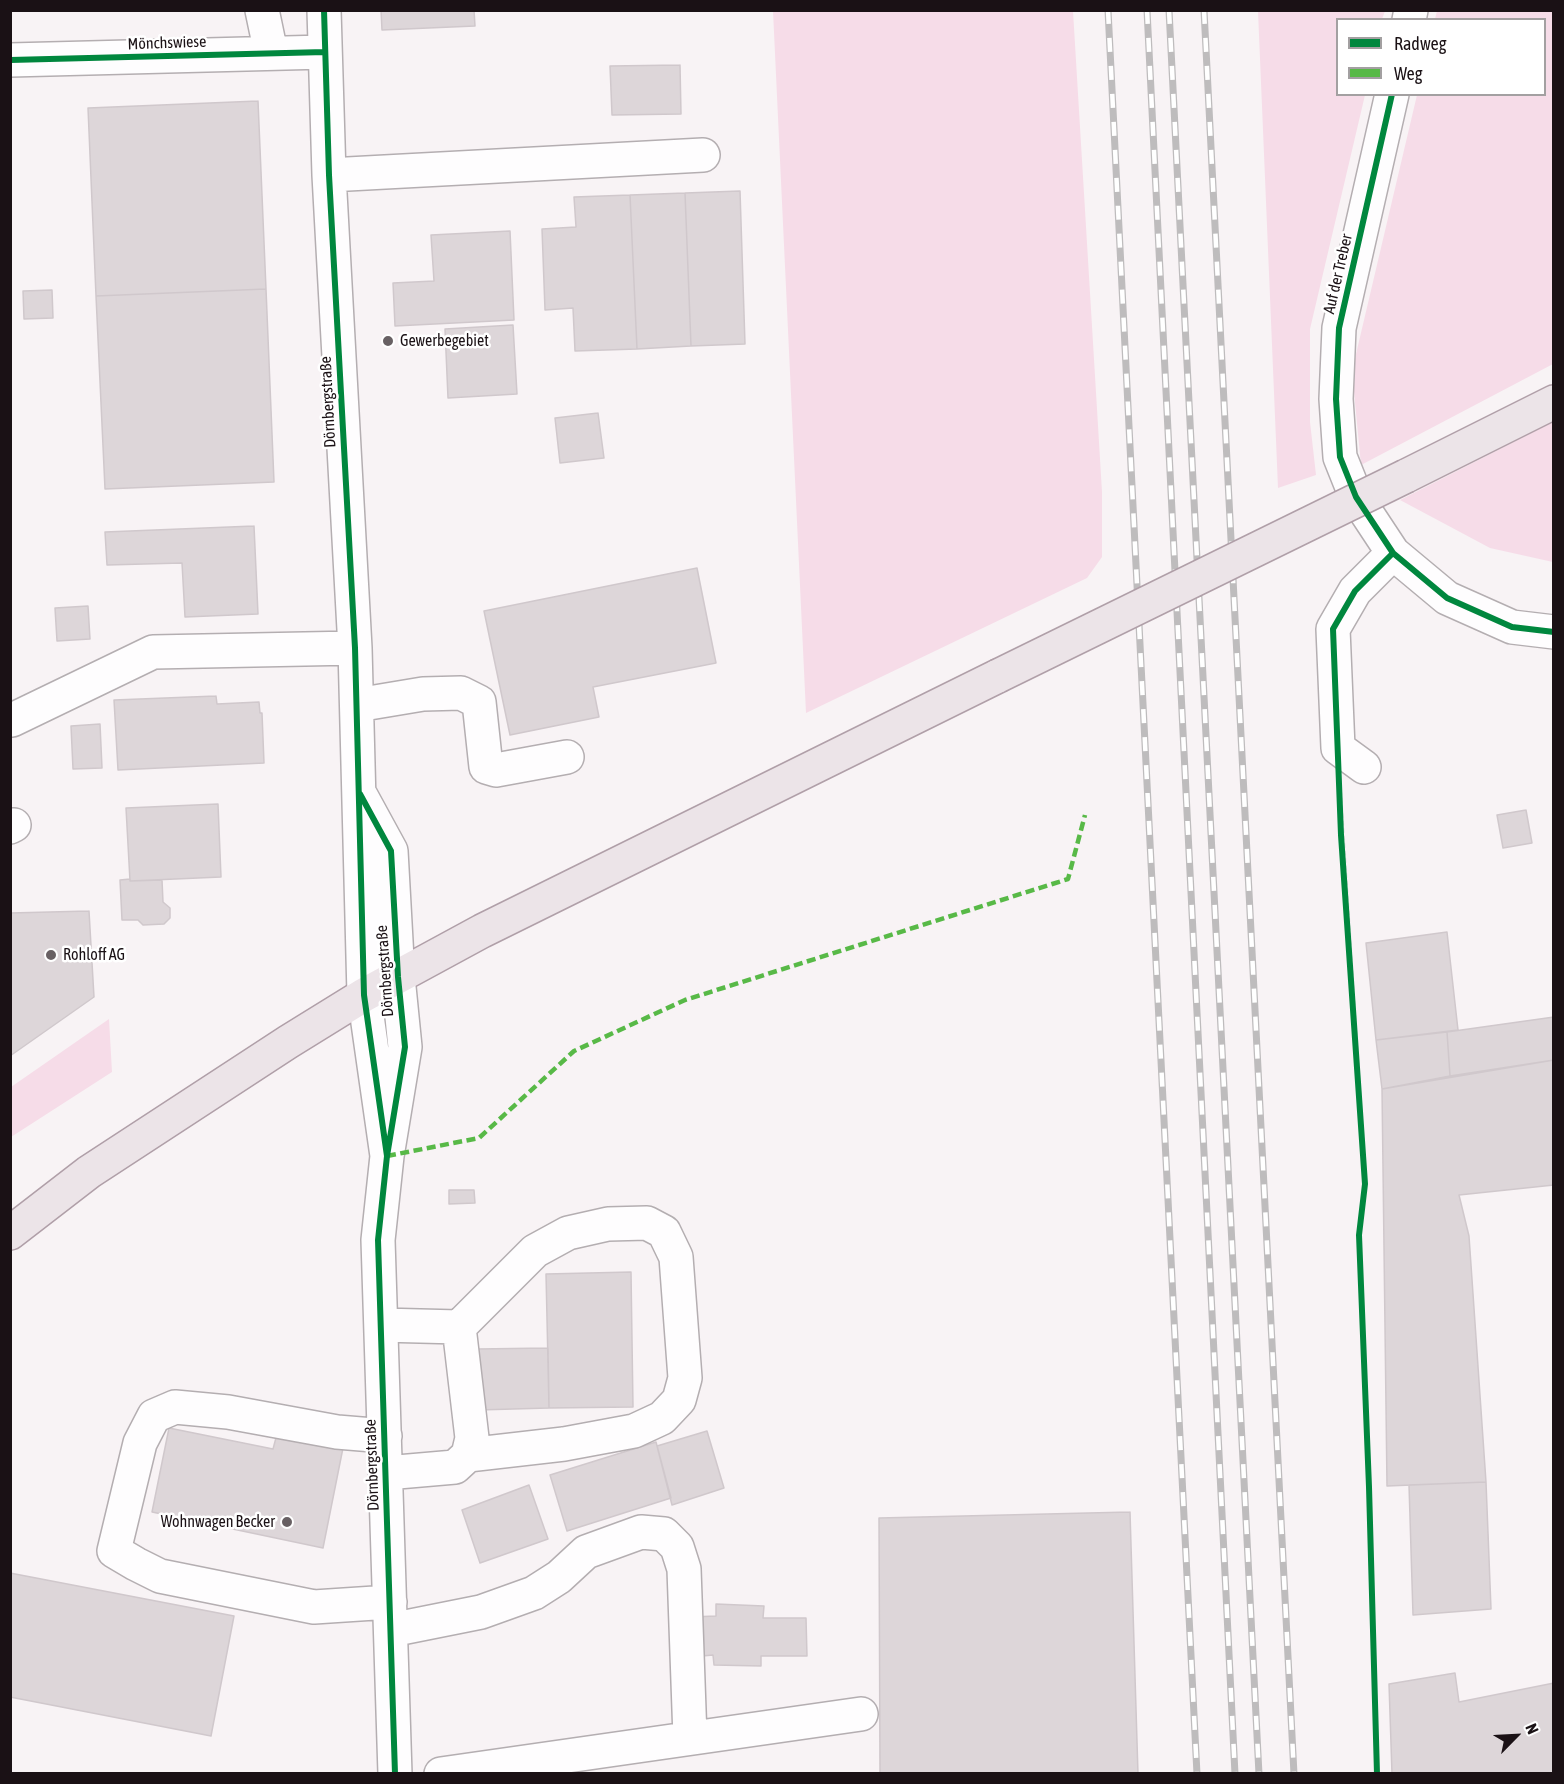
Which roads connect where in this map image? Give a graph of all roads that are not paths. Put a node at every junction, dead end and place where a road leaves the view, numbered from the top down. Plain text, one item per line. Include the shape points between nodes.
1 (262, 10) edge
2 (324, 10) edge
3 (325, 52) junction
4 (271, 53) junction
5 (10, 60) edge
6 (1392, 96) edge
7 (703, 155) dead end
8 (329, 175) junction
9 (1554, 402) edge
10 (1393, 553) junction
11 (1554, 632) edge
12 (355, 648) junction
13 (357, 705) junction
14 (12, 720) edge
15 (567, 757) dead end
16 (1364, 767) dead end
17 (358, 791) junction
18 (398, 976) junction
19 (364, 995) junction
20 (387, 1155) junction
21 (10, 1233) edge
22 (381, 1325) junction
23 (459, 1327) junction
24 (385, 1436) junction
25 (468, 1455) junction
26 (386, 1473) junction
27 (390, 1616) junction
28 (861, 1714) dead end
29 (690, 1738) junction
30 (395, 1773) edge
31 (441, 1773) edge

1 - 4 street
2 - 3 street, Dörnbergstraße
3 - 4 street, Mönchswiese
3 - 8 street, Dörnbergstraße
4 - 5 street, Mönchswiese
6 - 10 street, Auf der Treber via 1339,328 1336,399 1340,457 1356,497
7 - 8 street
8 - 12 street, Dörnbergstraße
9 - 18 main road, bridge
10 - 11 street, Auf der Treber via 1447,597 1512,627
10 - 16 street via 1355,591 1333,629 1338,748
12 - 13 street, Dörnbergstraße
12 - 14 street via 153,652
13 - 15 street via 423,694 461,693 478,702 486,767 496,771
13 - 17 street, Dörnbergstraße
17 - 18 street, Dörnbergstraße via 391,851
17 - 19 street, Dörnbergstraße
18 - 19 main road
18 - 20 street, Dörnbergstraße via 405,1047
19 - 20 street, Dörnbergstraße
19 - 21 main road via 89,1172
20 - 22 street, Dörnbergstraße via 378,1240
22 - 23 street
22 - 24 street, Dörnbergstraße
23 - 25 street via 472,1438
23 - 25 street via 535,1251 568,1233 608,1224 647,1223 664,1233 676,1257 686,1378 679,1400 662,1418 634,1431
24 - 26 street, Dörnbergstraße
24 - 27 street via 337,1432 228,1412 175,1407 164,1411 154,1416 140,1443 114,1551 160,1576 314,1607
25 - 26 street via 455,1467
26 - 27 street, Dörnbergstraße
27 - 29 street via 481,1612 534,1593 586,1552 641,1532 664,1534 677,1547 684,1569
27 - 30 street, Dörnbergstraße
28 - 29 street
29 - 31 street

